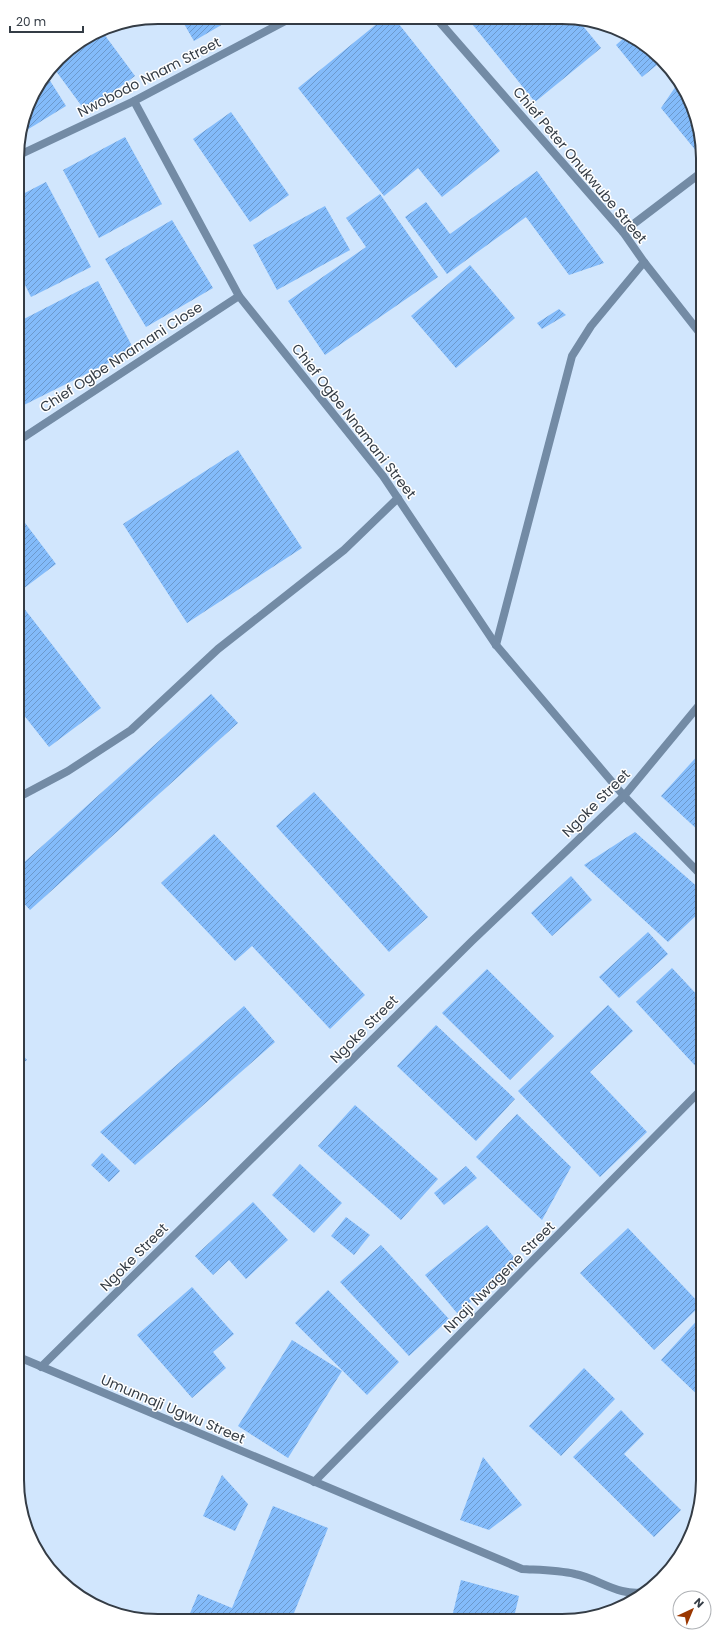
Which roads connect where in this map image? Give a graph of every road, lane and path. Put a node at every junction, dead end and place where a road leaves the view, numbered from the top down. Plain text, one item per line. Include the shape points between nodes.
1 (279, 24) edge
2 (441, 24) edge
3 (134, 101) junction
4 (24, 153) edge
5 (696, 177) edge
6 (623, 232) junction
7 (644, 262) junction
8 (239, 296) junction
9 (696, 328) edge
10 (24, 437) edge
11 (398, 498) junction
12 (496, 645) junction
13 (696, 709) edge
14 (24, 795) edge
15 (624, 796) junction
16 (696, 870) edge
17 (696, 1095) edge
18 (24, 1359) edge
19 (41, 1367) junction
20 (314, 1482) junction
21 (633, 1593) edge

1 - 3 street, Nwobodo Nnam Street
2 - 6 street, Chief Peter Onukwube Street
3 - 4 street, Nwobodo Nnam Street
3 - 8 street, Chief Ogbe Nnamani Street
5 - 6 street
6 - 7 street, Chief Peter Onukwube Street
7 - 9 street, Chief Peter Onukwube Street
7 - 12 street via 591,326 572,356
8 - 10 street, Chief Ogbe Nnamani Close
8 - 11 street, Chief Ogbe Nnamani Street
11 - 12 street, Chief Ogbe Nnamani Street
11 - 14 street via 344,550 218,649 131,730 68,771
12 - 15 street, Chief Ogbe Nnamani Street
13 - 15 street, Ngoke Street
15 - 16 street, Chief Ogbe Nnamani Street
15 - 19 street, Ngoke Street via 472,941
17 - 20 street, Nnaji Nwagene Street
18 - 19 street, Umunnaji Ugwu Street
19 - 20 street, Umunnaji Ugwu Street
20 - 21 street, Umunnaji Ugwu Street via 522,1569 574,1573 612,1589

